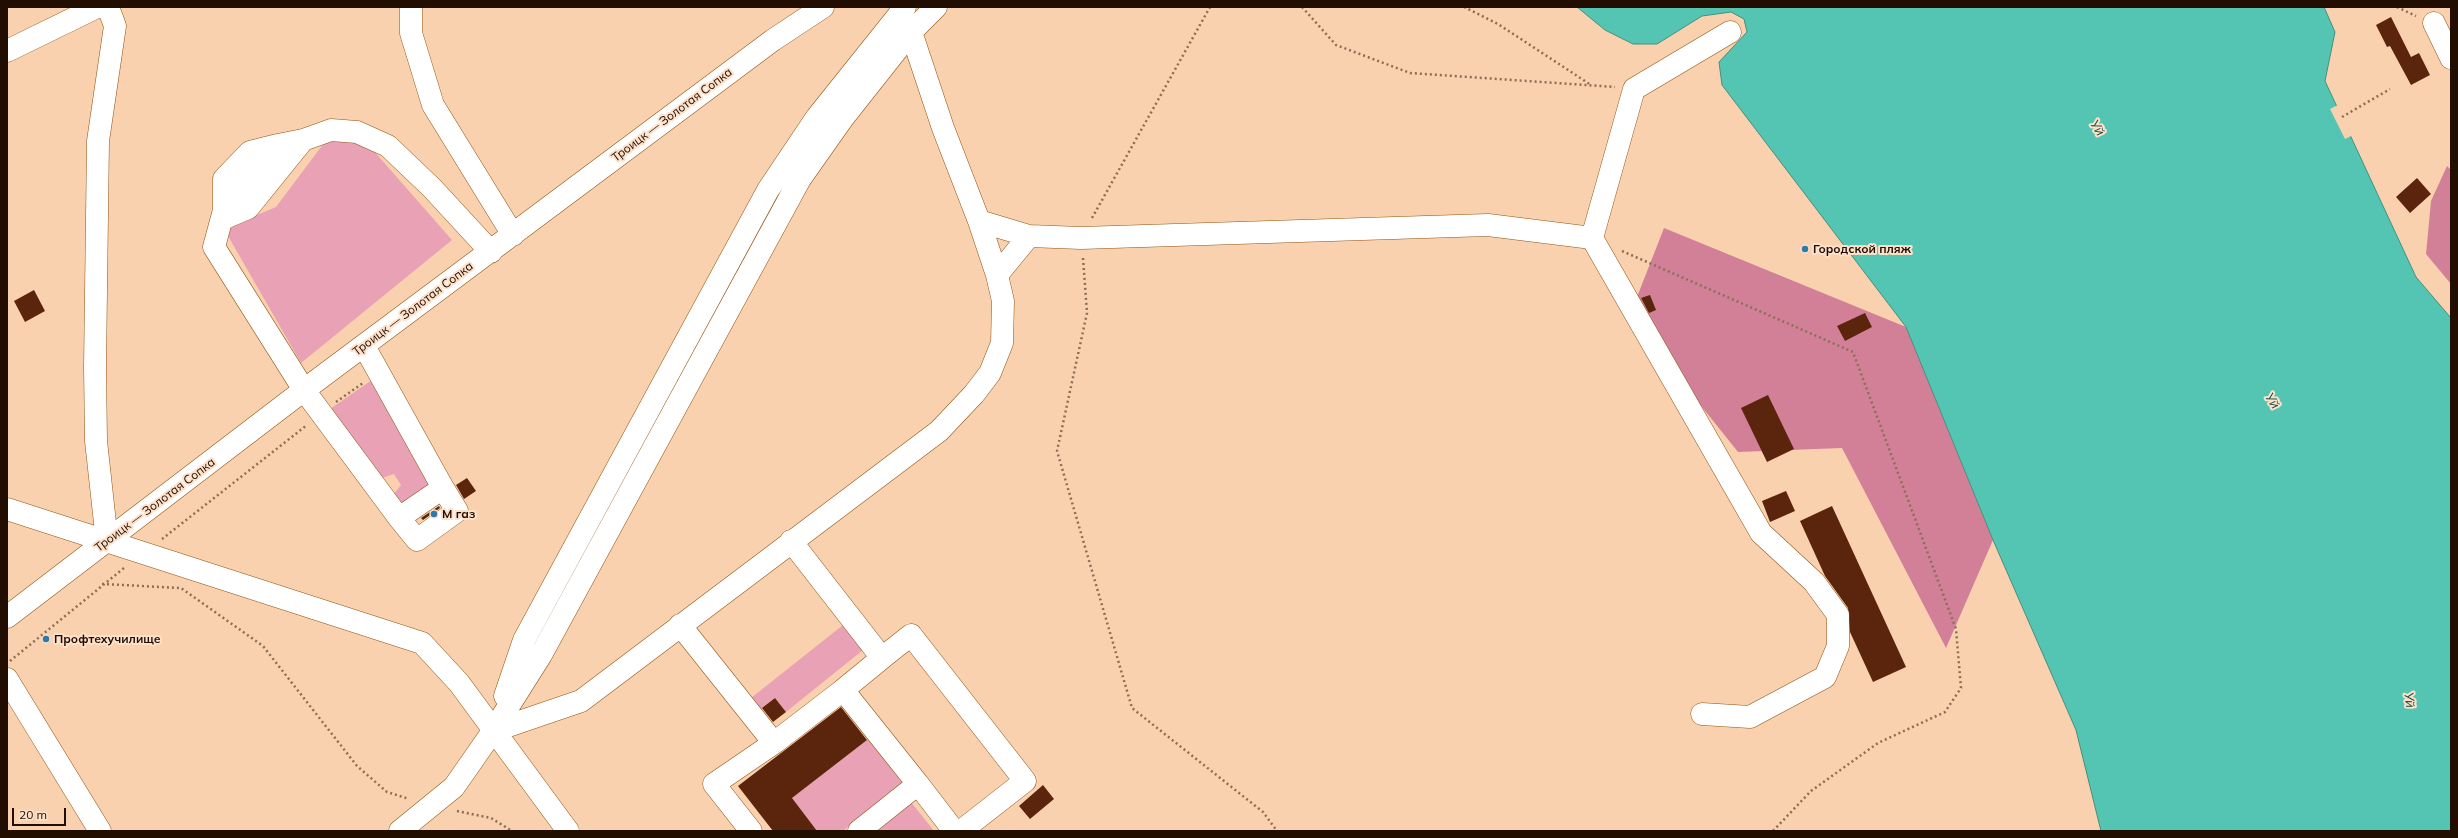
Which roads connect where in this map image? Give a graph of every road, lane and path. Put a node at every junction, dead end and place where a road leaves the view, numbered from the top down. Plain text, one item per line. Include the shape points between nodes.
1 (97, 7) edge
2 (108, 7) edge
3 (411, 7) edge
4 (823, 7) edge
5 (905, 7) edge
6 (936, 7) edge
7 (1210, 7) edge
8 (1302, 7) edge
9 (1464, 7) edge
10 (2434, 23) dead end
11 (911, 32) junction
12 (1730, 32) dead end
13 (7, 51) edge
14 (2451, 58) edge
15 (1591, 86) junction
16 (1634, 89) junction
17 (2390, 89) dead end
18 (2342, 117) dead end
19 (303, 140) junction
20 (223, 215) junction
21 (979, 221) junction
22 (513, 235) junction
23 (1029, 236) junction
24 (1081, 238) junction
25 (1592, 238) junction
26 (1621, 250) dead end
27 (491, 252) junction
28 (997, 275) junction
29 (364, 346) junction
30 (378, 371) junction
31 (304, 390) junction
32 (321, 414) junction
33 (443, 488) junction
34 (7, 508) edge
35 (399, 518) junction
36 (108, 541) junction
37 (791, 541) junction
38 (144, 553) junction
39 (102, 584) junction
40 (7, 617) edge
41 (680, 625) junction
42 (882, 658) junction
43 (7, 664) edge
44 (7, 679) edge
45 (843, 690) junction
46 (1702, 714) dead end
47 (493, 732) junction
48 (774, 743) junction
49 (918, 784) junction
50 (432, 805) junction
51 (100, 831) edge
52 (400, 831) edge
53 (512, 831) edge
54 (568, 831) edge
55 (751, 831) edge
56 (859, 831) edge
57 (954, 831) edge
58 (961, 831) edge
59 (1277, 831) edge
60 (1773, 831) edge

1 - 13 street
2 - 36 street via 115,26 98,141 95,367 96,441
3 - 22 street via 411,33 433,105
4 - 22 street, Троицк — Золотая Сопка via 773,40
5 - 47 street via 817,117 768,190 524,640
6 - 11 street
7 - 24 path
8 - 15 path via 1336,45 1410,73
9 - 15 path via 1498,24
10 - 14 street
11 - 21 street via 943,128
11 - 47 street via 843,118 800,179 541,655
12 - 16 street
15 - 16 path
16 - 25 street
17 - 18 path
19 - 20 street via 248,208
19 - 20 street via 278,145
19 - 27 street via 331,130 357,132 388,146 432,188
20 - 31 street via 214,247
21 - 23 street
21 - 28 street
22 - 27 street, Троицк — Золотая Сопка
23 - 24 street
23 - 28 street
24 - 25 street via 1488,226
24 - 59 path via 1087,312 1057,451 1132,708 1263,812
25 - 46 street via 1761,533 1814,582 1838,616 1838,646 1825,677 1750,717
26 - 60 path via 1853,352 1956,629 1962,688 1945,712 1878,743 1811,791
27 - 29 street, Троицк — Золотая Сопка
28 - 37 street via 1003,301 1002,343 990,373 974,394 939,431
29 - 30 street
29 - 31 street, Троицк — Золотая Сопка
30 - 32 path
30 - 33 street
31 - 32 street
31 - 36 street, Троицк — Золотая Сопка
32 - 35 street
32 - 38 path
33 - 35 street
33 - 35 street via 457,511 417,540
34 - 36 street
36 - 38 street
36 - 40 street, Троицк — Золотая Сопка
37 - 41 street
37 - 42 street
38 - 39 path
38 - 47 street via 422,643 459,683
39 - 43 path
39 - 50 path via 181,588 263,646 357,766 387,792
41 - 47 street via 582,701
41 - 48 street
42 - 45 street
42 - 58 street via 911,635 1025,781
44 - 51 street
45 - 48 street
45 - 49 street
47 - 50 street via 454,787
47 - 54 street
48 - 55 street via 714,784
49 - 56 street
49 - 57 street
50 - 52 street
50 - 53 path via 491,818

